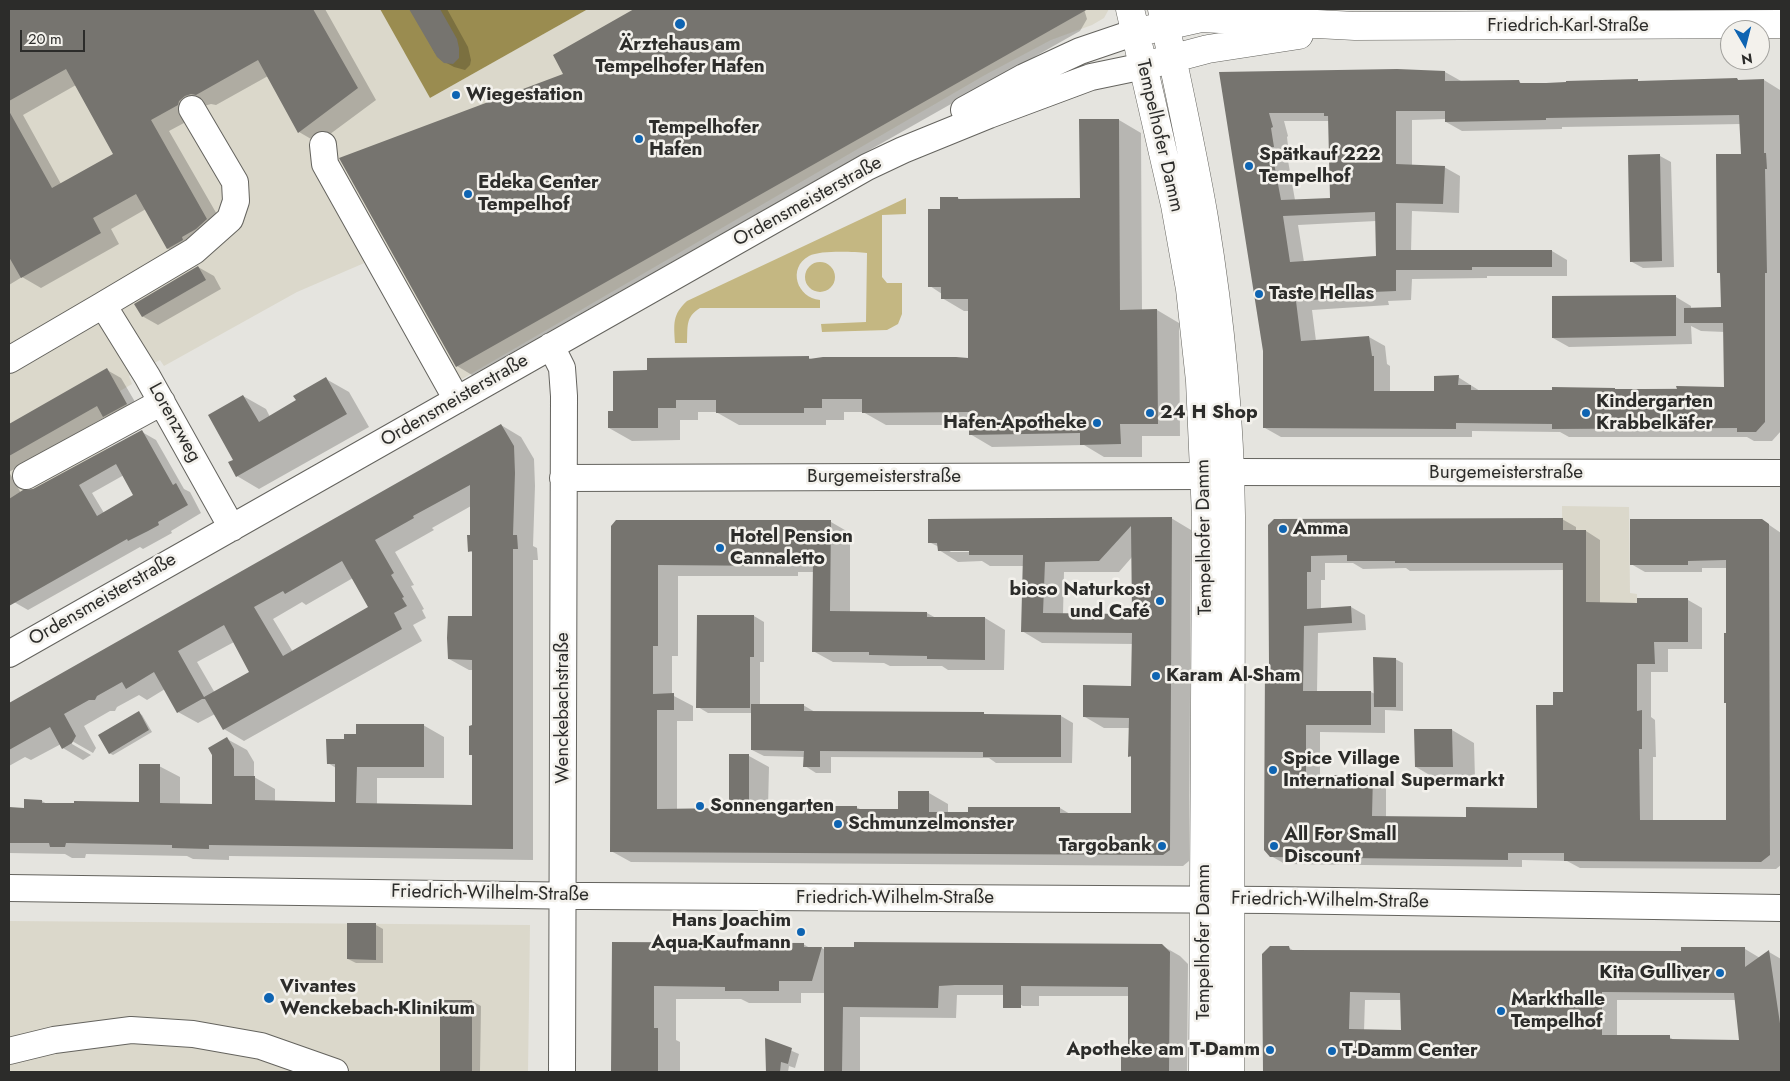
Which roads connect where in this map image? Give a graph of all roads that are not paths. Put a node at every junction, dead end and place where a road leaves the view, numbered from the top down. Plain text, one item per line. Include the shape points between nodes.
1 (1163, 17) edge
2 (1133, 20) edge
3 (1781, 24) edge
4 (1355, 26) junction
5 (1172, 59) junction
6 (1144, 66) junction
7 (192, 110) dead end
8 (323, 145) dead end
9 (903, 150) junction
10 (108, 313) junction
11 (551, 346) junction
12 (9, 360) edge
13 (457, 400) junction
14 (162, 402) junction
15 (1781, 473) edge
16 (1218, 474) junction
17 (26, 476) dead end
18 (563, 478) junction
19 (232, 528) junction
20 (9, 654) edge
21 (9, 888) edge
22 (562, 896) junction
23 (1218, 900) junction
24 (1781, 908) edge
25 (9, 1051) edge
26 (335, 1072) edge
27 (562, 1072) edge
28 (1203, 1072) edge
29 (1230, 1072) edge

1 - 2 main road, Ordensmeisterstraße
1 - 4 main road, Friedrich-Karl-Straße
1 - 5 main road, Tempelhofer Damm
2 - 6 main road, Tempelhofer Damm
2 - 9 street, Ordensmeisterstraße via 976,103
3 - 4 main road, Friedrich-Karl-Straße
4 - 5 main road, Friedrich-Karl-Straße via 1208,49
5 - 6 main road, Friedrich-Karl-Straße
5 - 16 main road, Tempelhofer Damm via 1202,206 1225,379
6 - 9 street, Ordensmeisterstraße via 1091,77
6 - 16 main road, Tempelhofer Damm via 1166,159 1190,289
7 - 10 street via 234,182 236,201 230,218 194,251
8 - 13 street via 325,164
9 - 11 street, Ordensmeisterstraße via 867,167
10 - 12 street
10 - 14 street, Lorenzweg
11 - 13 street, Ordensmeisterstraße
11 - 18 street, Wenckebachstraße via 562,368
13 - 19 street, Ordensmeisterstraße
14 - 17 street
14 - 19 street, Lorenzweg
15 - 16 street, Burgemeisterstraße
16 - 18 street, Burgemeisterstraße
16 - 23 main road, Tempelhofer Damm
18 - 22 street, Wenckebachstraße
19 - 20 street, Ordensmeisterstraße
21 - 22 street, Friedrich-Wilhelm-Straße
22 - 23 street, Friedrich-Wilhelm-Straße
22 - 27 street, Wenckebachstraße
23 - 24 street, Friedrich-Wilhelm-Straße
23 - 28 main road, Tempelhofer Damm
23 - 29 main road, Tempelhofer Damm
25 - 26 street via 54,1040 131,1030 149,1031 193,1034 261,1046

